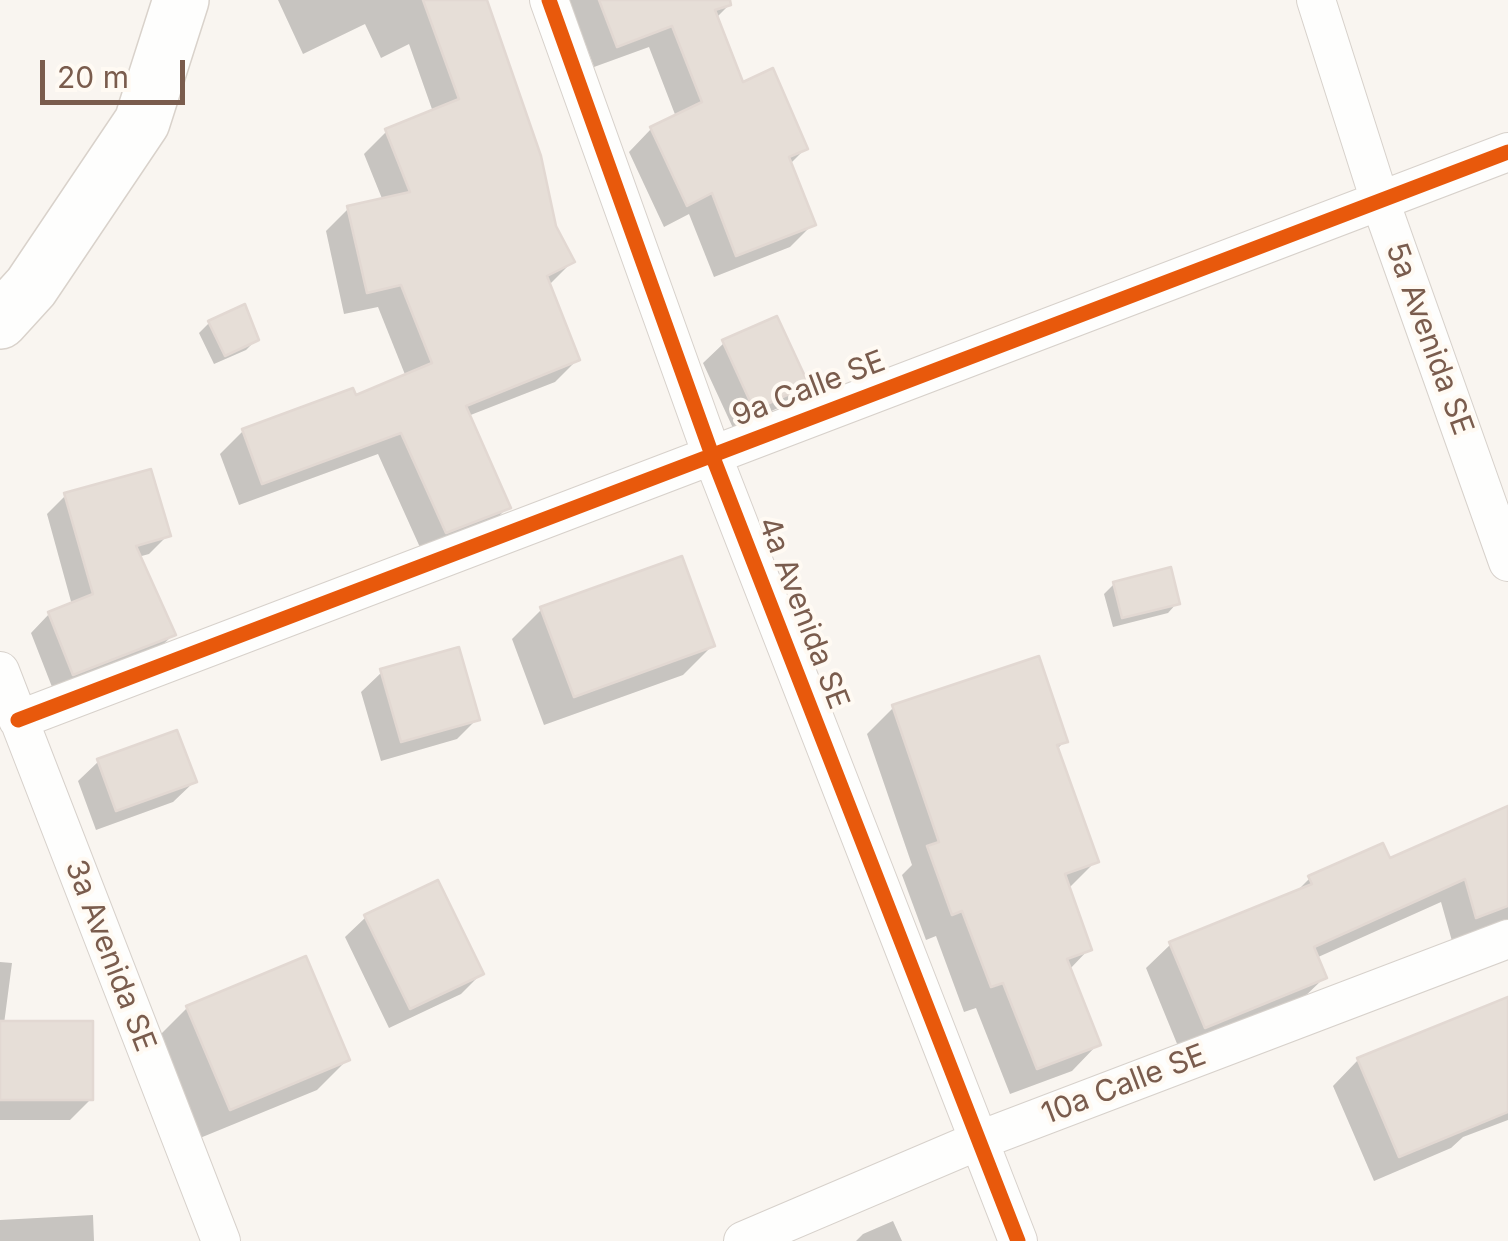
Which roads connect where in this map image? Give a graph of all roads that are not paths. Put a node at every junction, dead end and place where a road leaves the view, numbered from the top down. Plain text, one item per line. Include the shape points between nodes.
1 (145, 0) edge
2 (181, 0) edge
3 (550, 0) edge
4 (1316, 0) edge
5 (1508, 152) edge
6 (1380, 201) junction
7 (0, 268) edge
8 (0, 321) edge
9 (712, 455) junction
10 (1508, 562) edge
11 (0, 671) edge
12 (18, 720) junction
13 (1508, 939) edge
14 (980, 1140) junction
15 (221, 1241) edge
16 (743, 1241) edge
17 (1018, 1241) edge

1 - 7 main road via 110,106
2 - 8 main road via 142,122 31,287
3 - 9 street, 4a Avenida SE
4 - 6 street, 5a Avenida SE
5 - 6 street, 9a Calle SE
6 - 9 street, 9a Calle SE
6 - 10 street, 5a Avenida SE
9 - 12 street, 9a Calle SE
9 - 14 street, 4a Avenida SE
11 - 12 street, 3a Avenida SE
12 - 15 street, 3a Avenida SE
13 - 14 street, 10a Calle SE
14 - 16 street, 10a Calle SE
14 - 17 street, 4a Avenida SE

